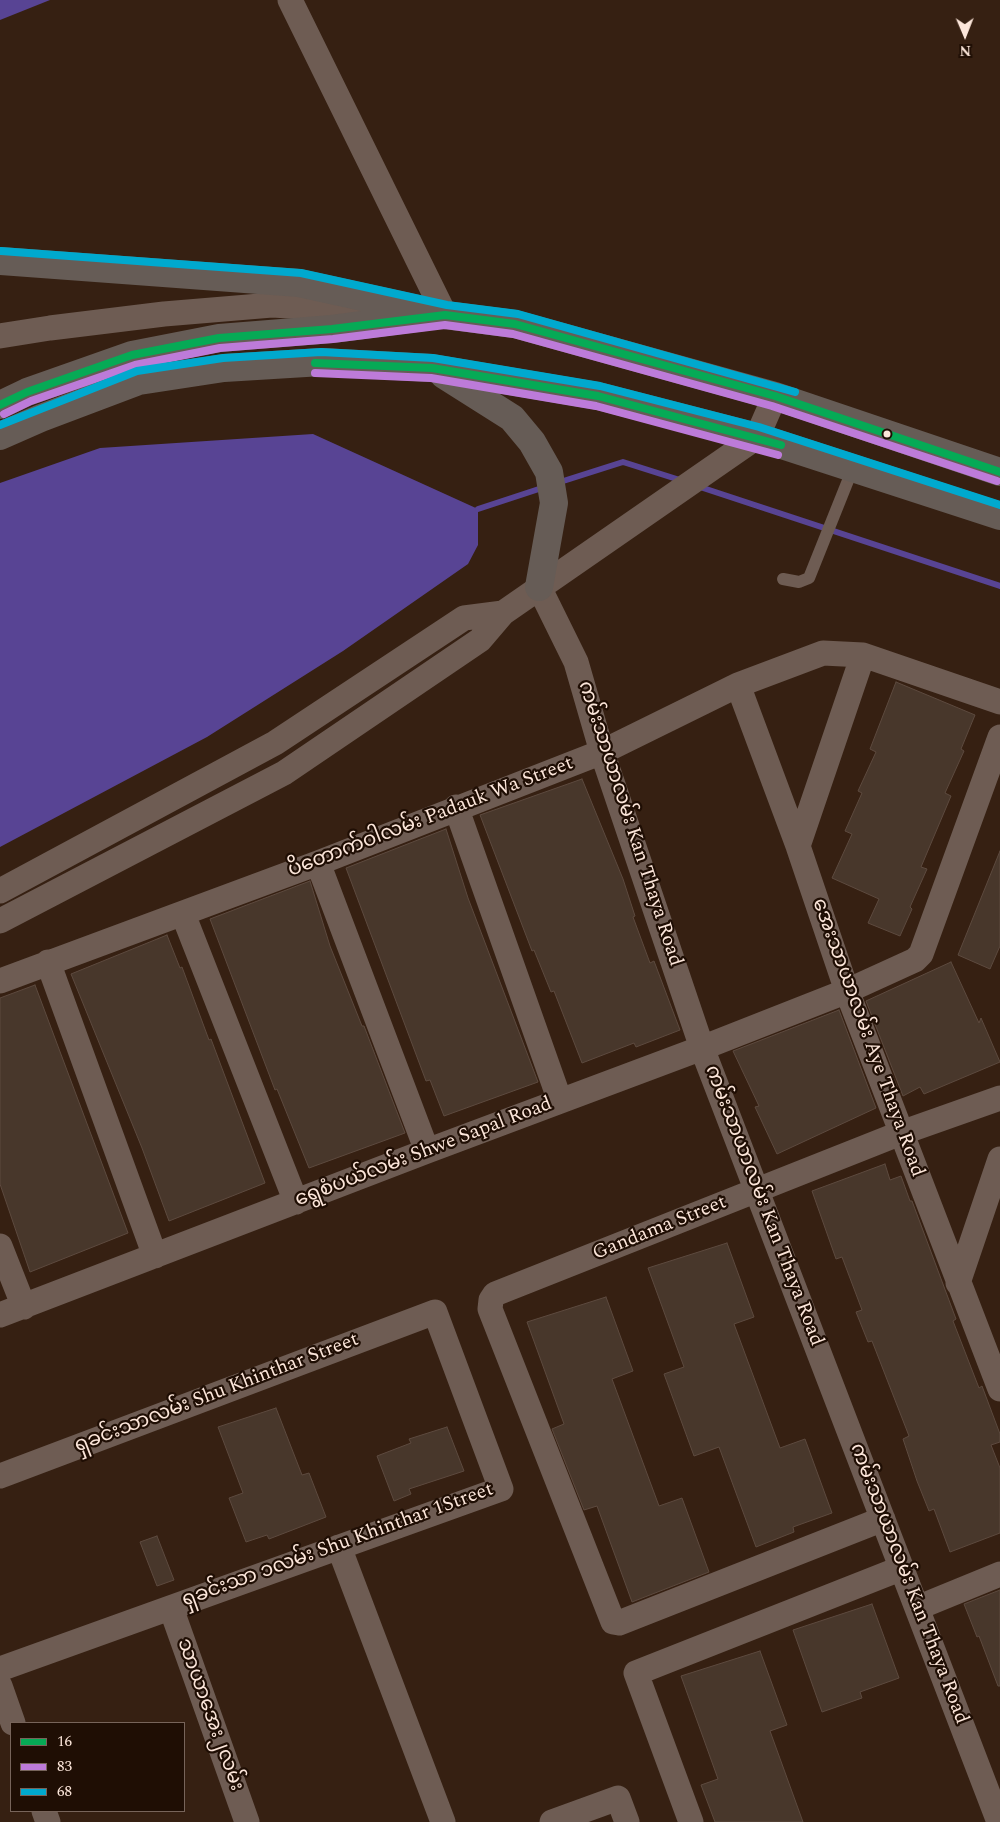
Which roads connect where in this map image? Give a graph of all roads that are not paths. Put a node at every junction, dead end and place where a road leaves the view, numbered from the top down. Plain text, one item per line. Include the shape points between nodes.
1 (290, 0) edge
2 (0, 261) edge
3 (445, 315) junction
4 (0, 336) edge
5 (432, 368) junction
6 (775, 396) junction
7 (0, 405) edge
8 (0, 436) edge
9 (758, 437) junction
10 (853, 468) junction
11 (1000, 472) edge
12 (1000, 516) edge
13 (783, 579) dead end
14 (539, 586) junction
15 (503, 613) junction
16 (863, 655) junction
17 (738, 686) junction
18 (1000, 702) edge
19 (1000, 737) edge
20 (602, 752) junction
21 (456, 807) junction
22 (798, 846) junction
23 (318, 863) junction
24 (0, 891) edge
25 (183, 914) junction
26 (0, 921) edge
27 (48, 962) junction
28 (0, 981) edge
29 (847, 991) junction
30 (702, 1048) junction
31 (1000, 1098) edge
32 (560, 1101) junction
33 (901, 1133) junction
34 (427, 1151) junction
35 (1000, 1159) edge
36 (757, 1191) junction
37 (296, 1202) junction
38 (0, 1246) edge
39 (155, 1256) junction
40 (958, 1283) junction
41 (24, 1307) junction
42 (435, 1312) joint
43 (0, 1315) edge
44 (1000, 1389) edge
45 (0, 1476) edge
46 (883, 1519) junction
47 (339, 1547) junction
48 (902, 1568) junction
49 (1000, 1574) edge
50 (171, 1608) junction
51 (917, 1608) junction
52 (0, 1669) edge
53 (0, 1686) edge
54 (13, 1722) edge
55 (247, 1822) edge
56 (443, 1822) edge
57 (552, 1822) edge
58 (627, 1822) edge
59 (691, 1822) edge
60 (999, 1822) edge

1 - 3 street
2 - 3 main road via 299,284
3 - 4 street via 272,305 164,314
3 - 6 main road via 515,324
3 - 7 main road via 219,338 132,355 27,392
5 - 8 main road via 322,362 224,368 139,381
5 - 9 main road via 598,396
5 - 14 main road via 512,418 532,442 549,472 554,503
6 - 9 street
6 - 11 main road
9 - 10 main road
9 - 14 street
10 - 12 main road
10 - 13 lane via 809,578 799,582
14 - 15 street
14 - 20 street, ကမ်းသာယာလမ်း Kan Thaya Road via 576,662
15 - 24 street via 464,618 275,743
15 - 26 street via 480,640 284,773
16 - 17 street, ပိတောက်ဝါလမ်း Padauk Wa Street via 823,653
16 - 18 street, ပိတောက်ဝါလမ်း Padauk Wa Street
16 - 22 street
17 - 20 street, ပိတောက်ဝါလမ်း Padauk Wa Street
17 - 22 street, အေးသာယာလမ်း Aye Thaya Road
19 - 29 street, ရွေစံပယ်လမ်း Shwe Sapal Road via 921,954
20 - 21 street, ပိတောက်ဝါလမ်း Padauk Wa Street
20 - 30 street, ကမ်းသာယာလမ်း Kan Thaya Road
21 - 23 street, ပိတောက်ဝါလမ်း Padauk Wa Street
21 - 32 street
22 - 29 street, အေးသာယာလမ်း Aye Thaya Road
23 - 25 street, ပိတောက်ဝါလမ်း Padauk Wa Street
23 - 34 street
25 - 27 street, ပိတောက်ဝါလမ်း Padauk Wa Street
25 - 37 street
27 - 28 street, ပိတောက်ဝါလမ်း Padauk Wa Street
27 - 39 street
29 - 30 street, ရွေစံပယ်လမ်း Shwe Sapal Road
29 - 33 street, အေးသာယာလမ်း Aye Thaya Road
30 - 32 street, ရွေစံပယ်လမ်း Shwe Sapal Road
30 - 36 street, ကမ်းသာယာလမ်း Kan Thaya Road
31 - 33 street, Gandama Street
32 - 34 street, ရွေစံပယ်လမ်း Shwe Sapal Road
33 - 36 street, Gandama Street
33 - 40 street, အေးသာယာလမ်း Aye Thaya Road
34 - 37 street, ရွေစံပယ်လမ်း Shwe Sapal Road
35 - 40 street
36 - 46 street, ကမ်းသာယာလမ်း Kan Thaya Road
36 - 46 street, Gandama Street via 495,1294 490,1309 613,1622 619,1623
37 - 39 street, ရွေစံပယ်လမ်း Shwe Sapal Road
38 - 41 street
39 - 41 street, ရွေစံပယ်လမ်း Shwe Sapal Road
40 - 44 street, အေးသာယာလမ်း Aye Thaya Road
41 - 43 street, ရွေစံပယ်လမ်း Shwe Sapal Road
42 - 45 street, ရှခင်းသာလမ်း Shu Khinthar Street
42 - 47 street, ရှခင်းသာ ၁လမ်း Shu Khinthar 1Street via 501,1489
46 - 48 street, ကမ်းသာယာလမ်း Kan Thaya Road
47 - 50 street, ရှခင်းသာ ၁လမ်း Shu Khinthar 1Street
47 - 56 street
48 - 51 street, ကမ်းသာယာလမ်း Kan Thaya Road
48 - 59 street via 636,1672
49 - 51 street
50 - 52 street, ရှခင်းသာ ၁လမ်း Shu Khinthar 1Street
50 - 55 street, သာယာအေး၂လမ်း
51 - 60 street, ကမ်းသာယာလမ်း Kan Thaya Road
53 - 54 street
57 - 58 street via 618,1798

